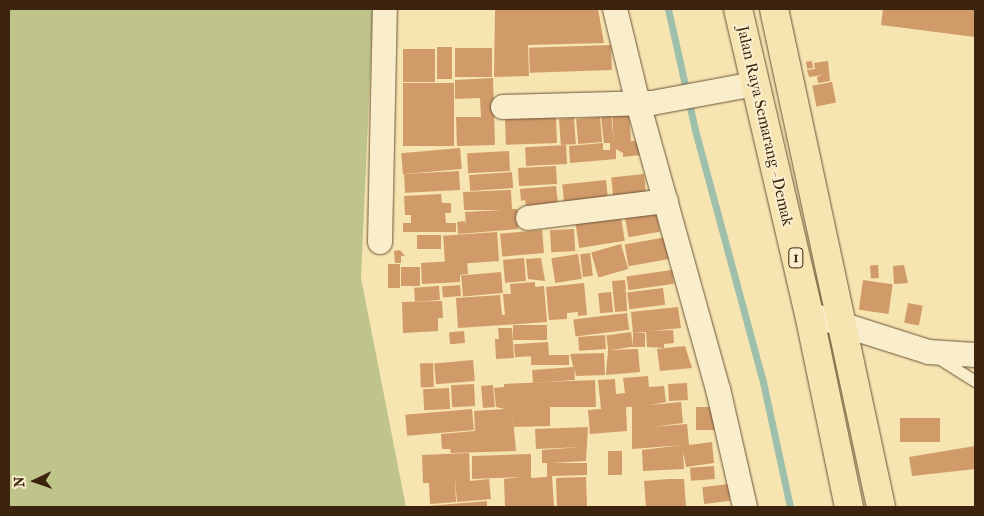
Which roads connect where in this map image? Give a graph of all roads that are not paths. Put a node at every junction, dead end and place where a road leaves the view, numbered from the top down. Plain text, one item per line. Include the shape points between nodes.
1 (386, 9) edge
2 (615, 9) edge
3 (738, 9) edge
4 (774, 9) edge
5 (755, 84) junction
6 (645, 103) junction
7 (503, 107) dead end
8 (666, 201) junction
9 (528, 218) dead end
10 (380, 242) dead end
11 (809, 314) junction
12 (842, 324) junction
13 (929, 352) junction
14 (975, 356) edge
15 (975, 381) edge
16 (745, 507) edge
17 (849, 507) edge
18 (881, 507) edge

1 - 10 street
2 - 6 street
3 - 5 highway, Jalan Raya Semarang - Demak / 1
4 - 12 highway, Jalan Raya Semarang - Demak / 1
5 - 6 street
5 - 11 highway, Jalan Raya Semarang - Demak / 1
6 - 7 street
6 - 8 street
8 - 9 street
8 - 16 street via 718,389
11 - 12 street
11 - 17 highway, Jalan Raya Semarang - Demak / 1
12 - 13 street
12 - 18 highway, Jalan Raya Semarang - Demak / 1
13 - 14 street
13 - 15 lane

